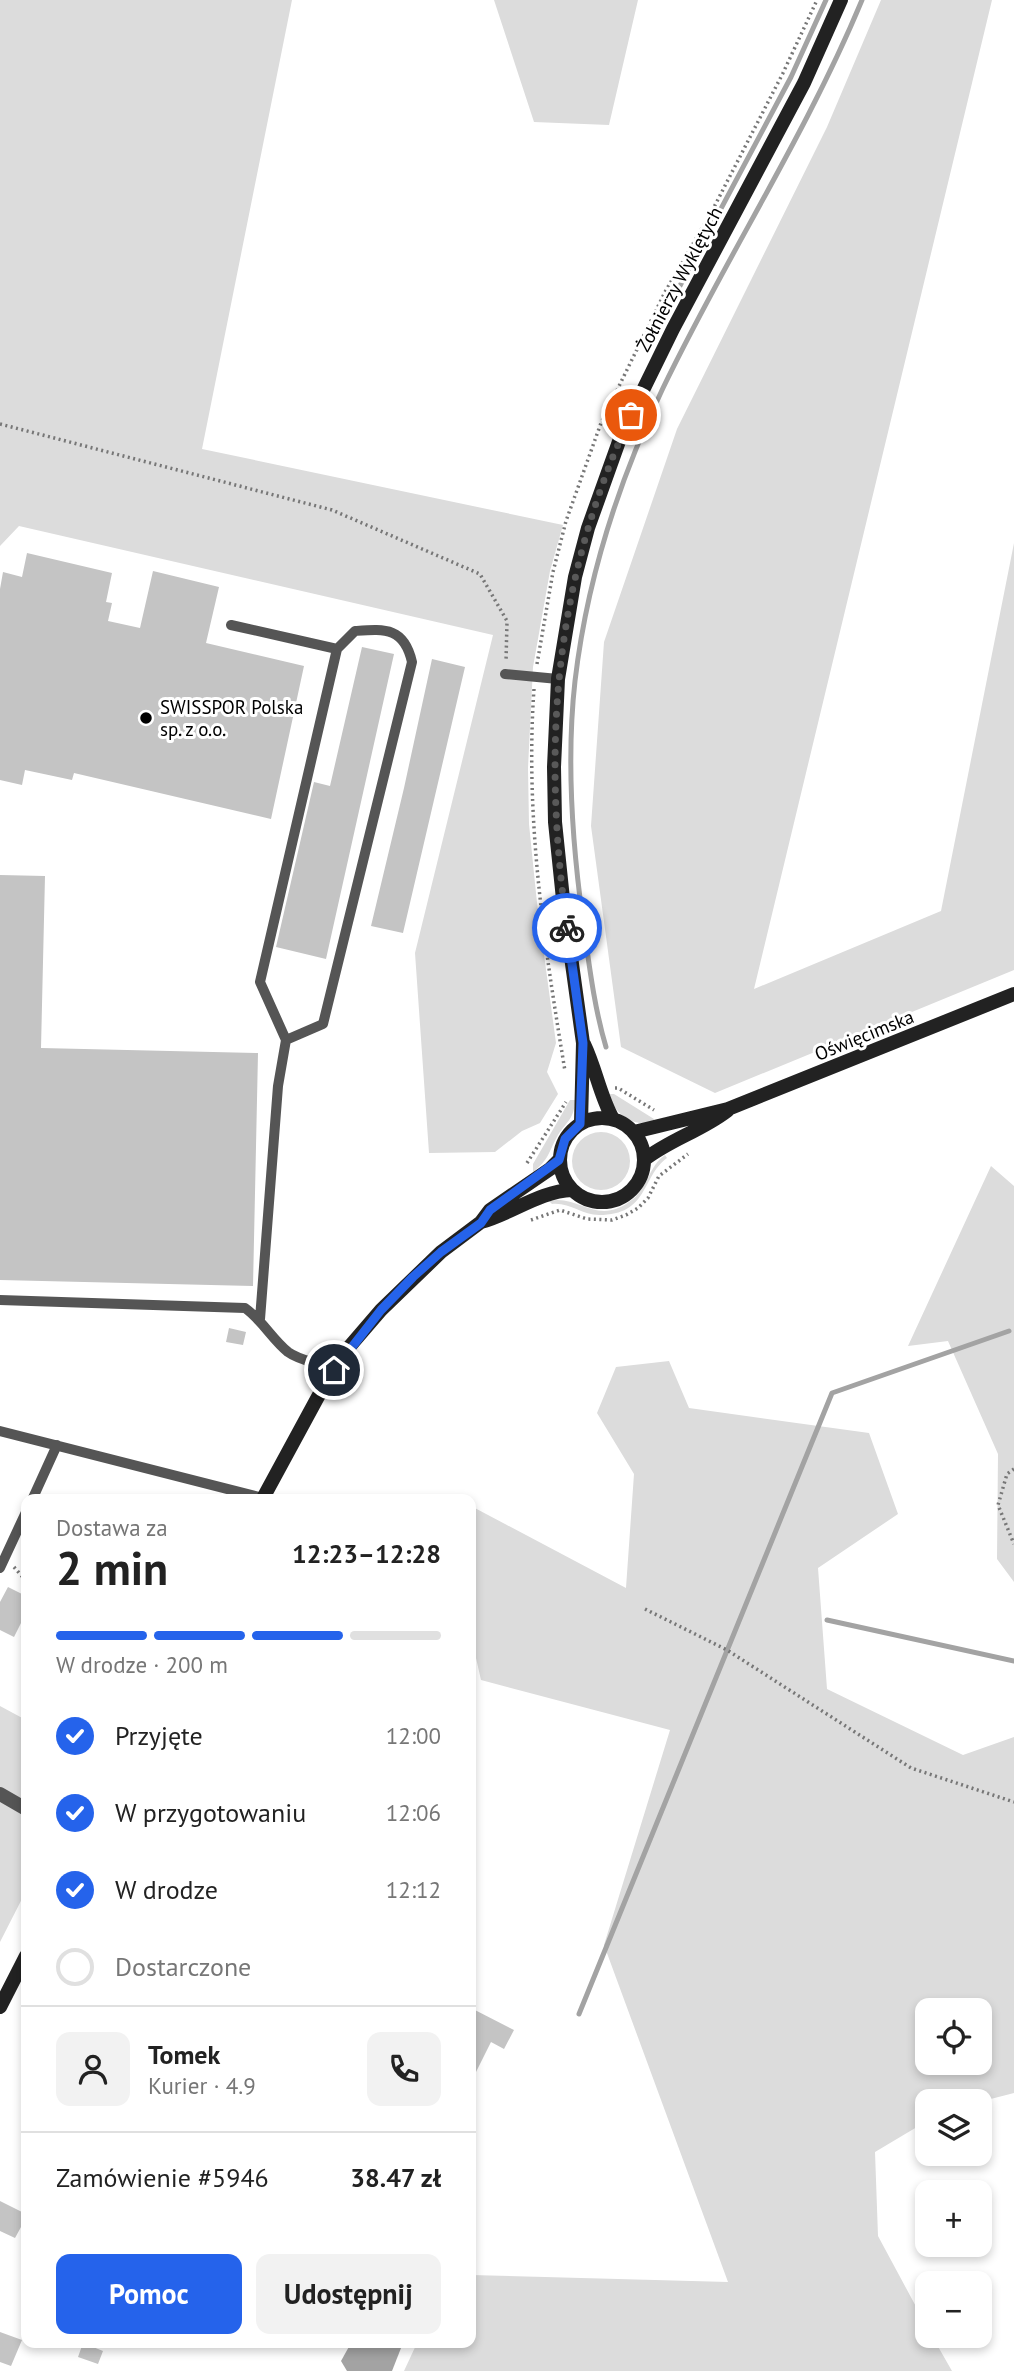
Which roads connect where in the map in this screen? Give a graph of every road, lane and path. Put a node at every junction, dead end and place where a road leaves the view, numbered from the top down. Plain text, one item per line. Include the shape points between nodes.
1 (817, 0) edge
2 (841, 0) edge
3 (0, 424) edge
4 (231, 625) dead end
5 (337, 649) junction
6 (505, 674) joint
7 (535, 677) junction
8 (558, 679) junction
9 (1014, 994) edge
10 (286, 1040) junction
11 (583, 1043) junction
12 (565, 1071) dead end
13 (728, 1110) junction
14 (613, 1119) junction
15 (580, 1124) junction
16 (634, 1132) junction
17 (689, 1153) dead end
18 (559, 1160) junction
19 (644, 1160) junction
20 (572, 1190) junction
21 (523, 1221) dead end
22 (481, 1223) junction
23 (0, 1300) edge
24 (260, 1319) junction
25 (334, 1370) junction
26 (0, 1431) edge
27 (57, 1445) junction
28 (1014, 1469) edge
29 (35, 1494) edge
30 (243, 1494) edge
31 (265, 1494) edge
32 (21, 1523) edge
33 (1014, 1544) edge
34 (0, 1568) edge
35 (645, 1609) dead end
36 (0, 1794) edge
37 (1014, 1802) edge
38 (21, 1806) edge
39 (21, 1966) edge
40 (0, 2007) edge

1 - 7 path via 601,424 552,572
2 - 8 main road, Żołnierzy Wyklętych via 804,83 622,433 575,577
3 - 6 path via 331,510 480,574 507,621
4 - 5 lane
5 - 10 lane via 260,982
5 - 10 lane via 355,631 397,633 408,646 412,662 323,1024
6 - 7 lane
7 - 8 lane
7 - 12 path via 532,824
8 - 11 main road, Żołnierzy Wyklętych via 555,822
9 - 13 main road, Oświęcimska
10 - 24 lane via 278,1086
11 - 14 main road, Żołnierzy Wyklętych
11 - 15 main road, Żołnierzy Wyklętych
13 - 16 main road, Oświęcimska
13 - 19 main road, Oświęcimska
14 - 15 main road
14 - 16 main road
15 - 18 main road via 565,1139
16 - 19 main road
17 - 21 path via 659,1176 648,1198 626,1215 612,1220 587,1219 560,1210
18 - 20 main road
18 - 22 main road via 490,1210
19 - 20 main road via 635,1187 618,1199 597,1202
20 - 22 main road
22 - 25 main road via 413,1277
23 - 24 lane via 245,1308
24 - 25 lane via 290,1354
25 - 31 main road
26 - 27 lane
27 - 29 lane
27 - 30 lane
28 - 33 path via 1007,1474 998,1505
32 - 34 lane
35 - 37 path via 727,1650 911,1768
36 - 38 street
39 - 40 main road

